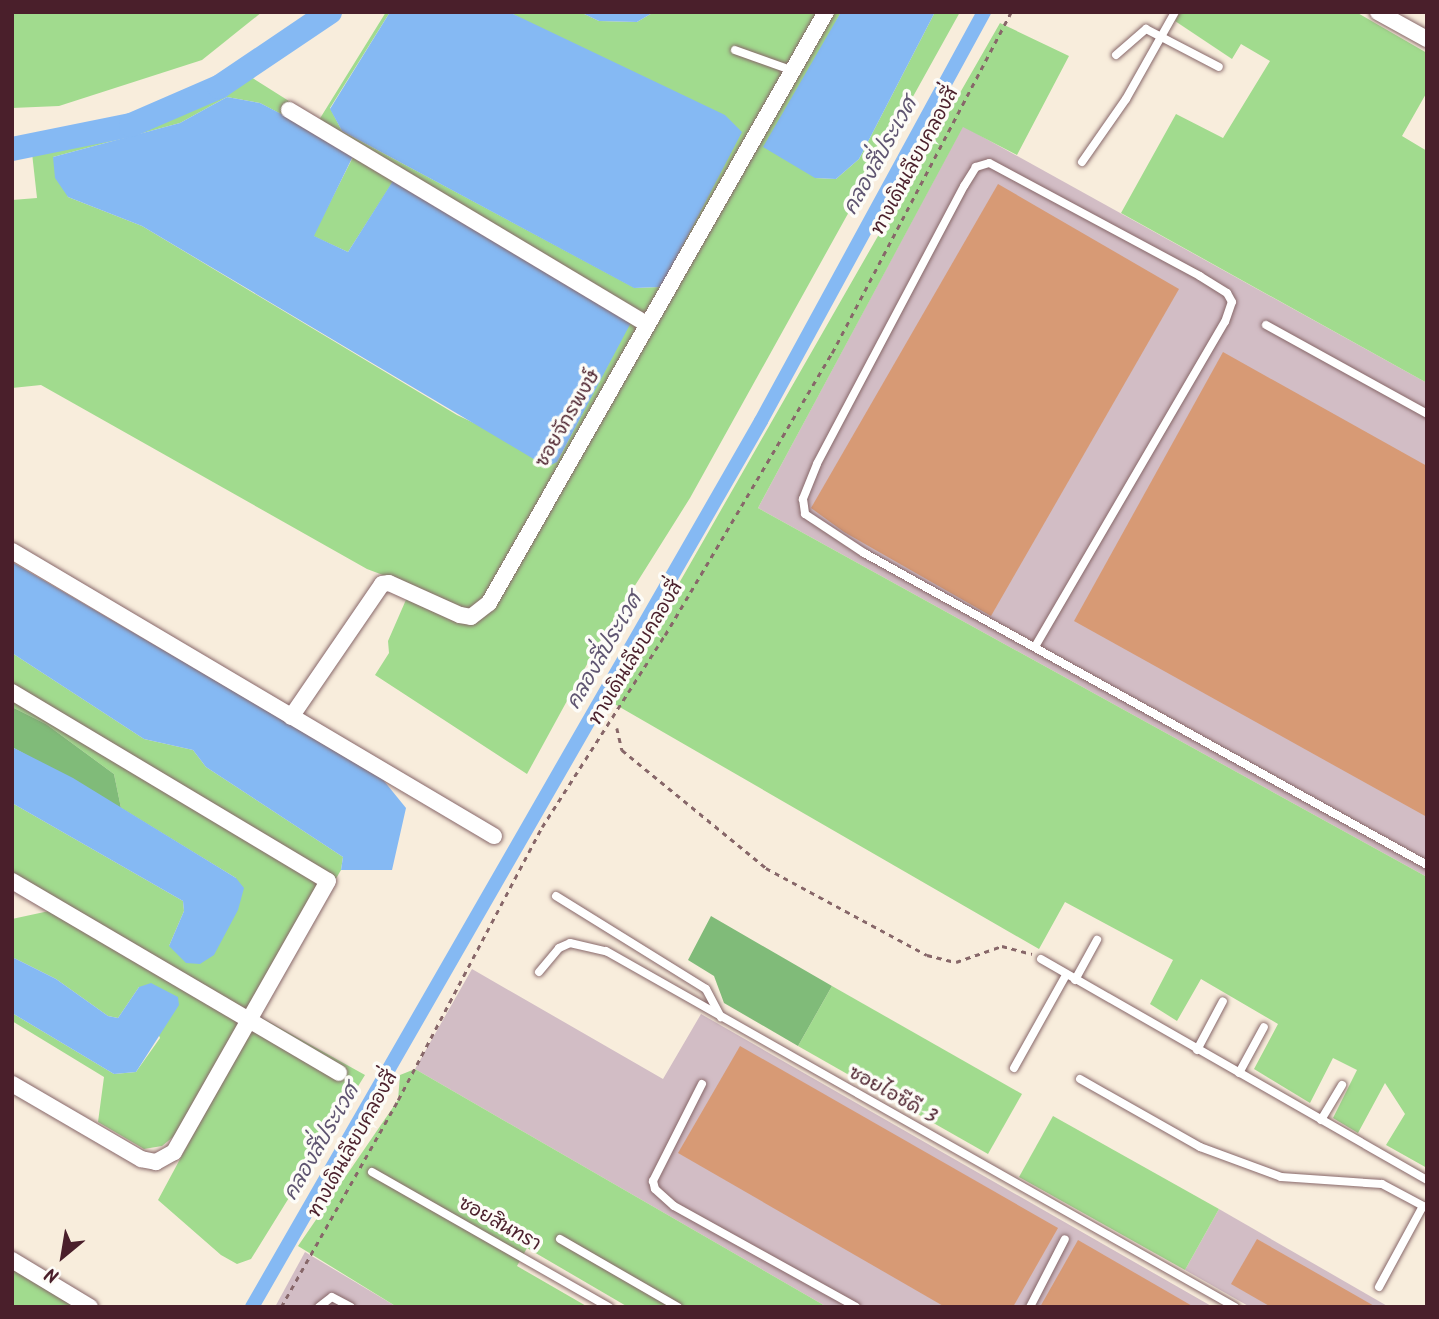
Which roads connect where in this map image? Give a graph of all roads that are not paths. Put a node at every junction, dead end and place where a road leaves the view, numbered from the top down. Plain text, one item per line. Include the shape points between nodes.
1 (826, 12) edge
2 (1175, 12) edge
3 (1378, 12) edge
4 (1162, 34) junction
5 (1427, 40) edge
6 (735, 50) dead end
7 (1116, 55) dead end
8 (1219, 67) dead end
9 (791, 70) junction
10 (289, 110) dead end
11 (1082, 162) dead end
12 (647, 324) junction
13 (1266, 326) dead end
14 (1427, 414) edge
15 (12, 551) edge
16 (1036, 645) junction
17 (12, 692) edge
18 (290, 717) junction
19 (494, 836) dead end
20 (1427, 865) edge
21 (12, 881) edge
22 (556, 895) dead end
23 (1097, 940) dead end
24 (1041, 959) road end
25 (539, 972) dead end
26 (1066, 975) junction
27 (1075, 981) junction
28 (1223, 1001) dead end
29 (721, 1017) junction
30 (250, 1021) junction
31 (1264, 1027) dead end
32 (1197, 1050) junction
33 (1014, 1068) dead end
34 (339, 1073) dead end
35 (1239, 1073) junction
36 (1080, 1079) dead end
37 (12, 1084) edge
38 (702, 1084) dead end
39 (1342, 1085) dead end
40 (1321, 1120) junction
41 (372, 1172) dead end
42 (1427, 1180) edge
43 (1425, 1207) edge
44 (560, 1239) dead end
45 (1065, 1239) dead end
46 (12, 1260) edge
47 (1379, 1287) dead end
48 (89, 1307) edge
49 (319, 1307) edge
50 (351, 1307) edge
51 (609, 1307) edge
52 (678, 1307) edge
53 (856, 1307) edge
54 (1030, 1307) edge
55 (1235, 1307) edge

1 - 9 street, ซอยจักรพงษ์
2 - 4 lane
3 - 5 street
4 - 7 lane via 1146,29
4 - 8 lane
4 - 11 lane via 1126,99
6 - 9 lane
9 - 12 street, ซอยจักรพงษ์
10 - 12 street
12 - 18 street, ซอยจักรพงษ์ via 489,603 471,617 382,584
13 - 14 lane
15 - 18 street
16 - 16 lane via 816,524 805,514 803,499 817,464 964,186 976,167 989,163 1200,276 1227,293 1232,302 1225,322
16 - 20 lane
17 - 30 street via 328,881
18 - 19 street
21 - 30 street
22 - 29 lane via 697,982 714,1000
23 - 27 lane
24 - 26 lane
25 - 29 lane, ซอยไอซีดี 3 via 559,948 580,942 606,951
26 - 27 lane
26 - 33 lane
27 - 32 lane
28 - 32 lane
29 - 55 lane, ซอยไอซีดี 3
30 - 34 street
30 - 37 street via 174,1152 156,1162 141,1159
31 - 35 lane
32 - 35 lane
35 - 40 lane
36 - 43 lane via 1200,1147 1269,1172 1382,1184
38 - 53 lane via 653,1181 655,1189 674,1206
39 - 40 lane
40 - 42 lane
41 - 51 lane, ซอยสินทรา
43 - 47 lane
44 - 52 lane
45 - 54 lane
46 - 48 street
49 - 50 lane via 332,1297

